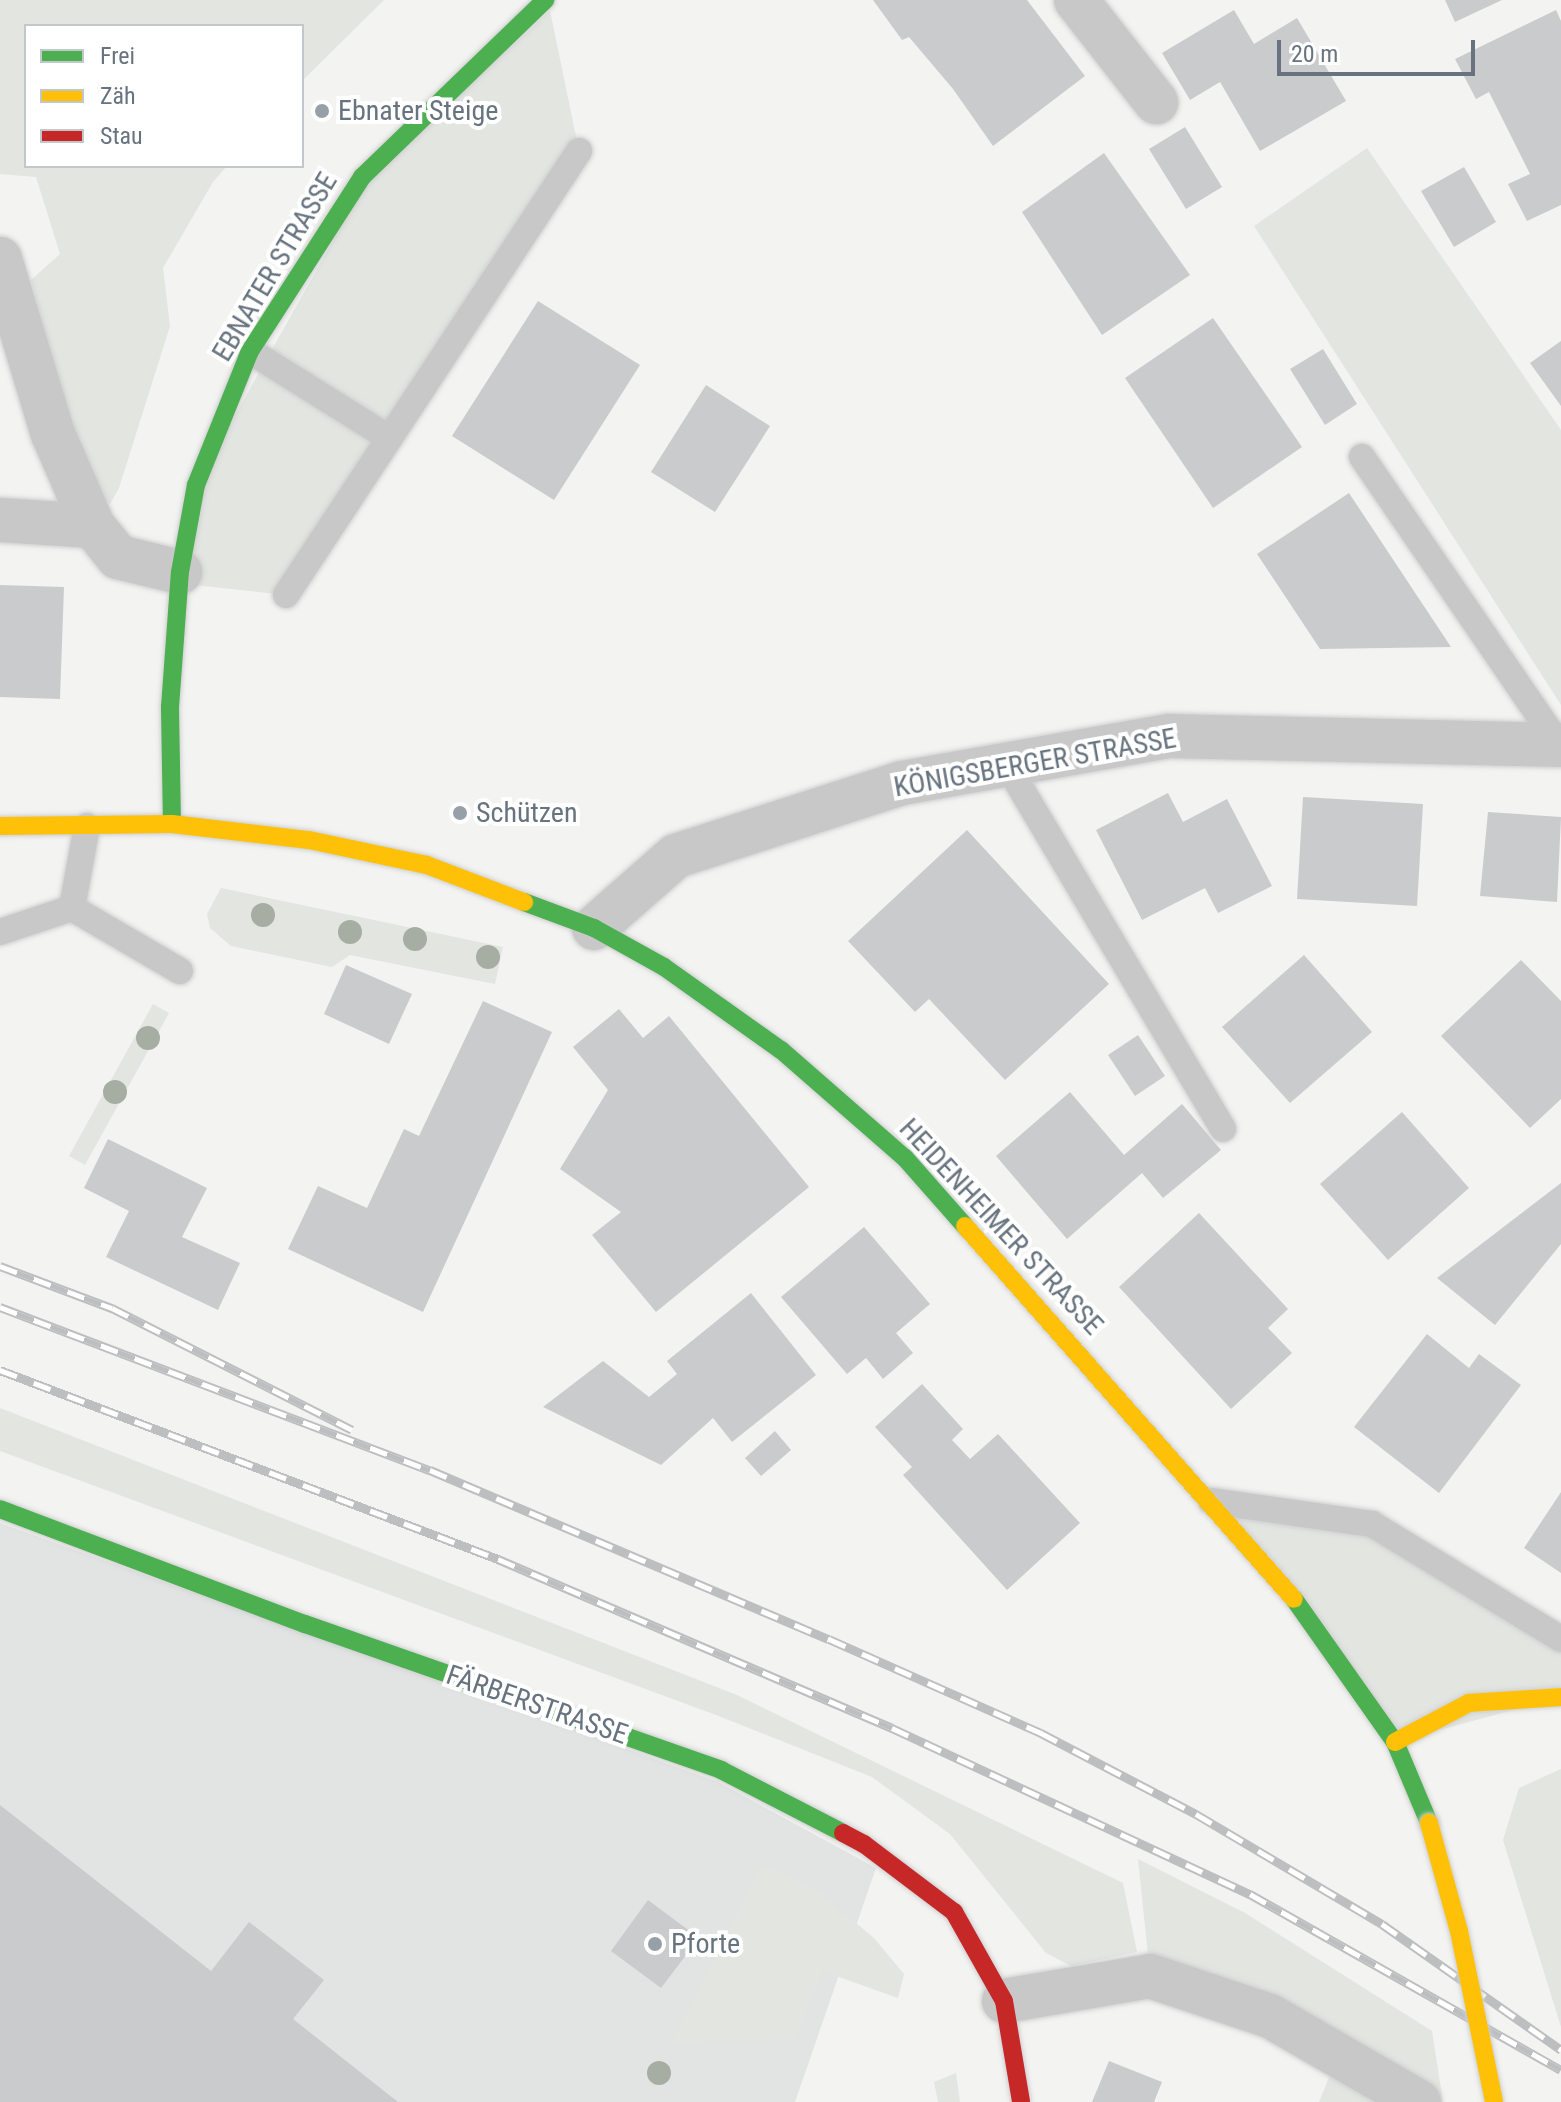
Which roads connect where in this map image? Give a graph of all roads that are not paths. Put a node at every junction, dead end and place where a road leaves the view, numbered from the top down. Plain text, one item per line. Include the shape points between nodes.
1 (545, 0) edge
2 (1076, 0) edge
3 (1156, 102) dead end
4 (579, 151) dead end
5 (0, 259) edge
6 (250, 351) junction
7 (389, 438) junction
8 (1362, 457) dead end
9 (0, 520) edge
10 (93, 526) junction
11 (180, 572) junction
12 (286, 595) dead end
13 (1560, 745) edge
14 (1007, 765) junction
15 (172, 824) junction
16 (0, 826) edge
17 (87, 826) junction
18 (72, 908) junction
19 (594, 928) junction
20 (0, 932) edge
21 (180, 971) dead end
22 (1223, 1129) dead end
23 (1211, 1501) junction
24 (0, 1509) edge
25 (1561, 1639) edge
26 (1561, 1697) edge
27 (1395, 1742) junction
28 (1004, 2001) junction
29 (1021, 2102) edge
30 (1419, 2102) edge
31 (1494, 2102) edge

1 - 6 main road, EBNATER STRASSE via 362,177
2 - 3 street
4 - 7 lane
5 - 10 street via 53,434
6 - 7 lane
6 - 11 main road, EBNATER STRASSE via 196,485
7 - 12 lane
8 - 13 lane
9 - 10 street
10 - 11 street via 118,557
11 - 15 main road, EBNATER STRASSE via 170,707
13 - 14 street, KÖNIGSBERGER STRASSE via 1169,736
14 - 19 street, KÖNIGSBERGER STRASSE via 902,783 676,856
14 - 22 lane
15 - 17 main road, HEIDENHEIMER STRASSE
15 - 19 main road, HEIDENHEIMER STRASSE via 309,840 427,865
16 - 17 main road, HEIDENHEIMER STRASSE
17 - 18 lane
18 - 20 lane
18 - 21 lane
19 - 23 main road, HEIDENHEIMER STRASSE via 664,967 781,1050 905,1158
23 - 25 lane via 1372,1524
23 - 27 main road, HEIDENHEIMER STRASSE via 1301,1607
24 - 28 main road, FÄRBERSTRASSE via 305,1624 721,1770 864,1844 954,1912
26 - 27 main road via 1469,1703
27 - 31 main road, HEIDENHEIMER STRASSE, bridge via 1429,1823 1459,1931
28 - 29 main road, FÄRBERSTRASSE
28 - 30 street via 1150,1976 1270,2016

